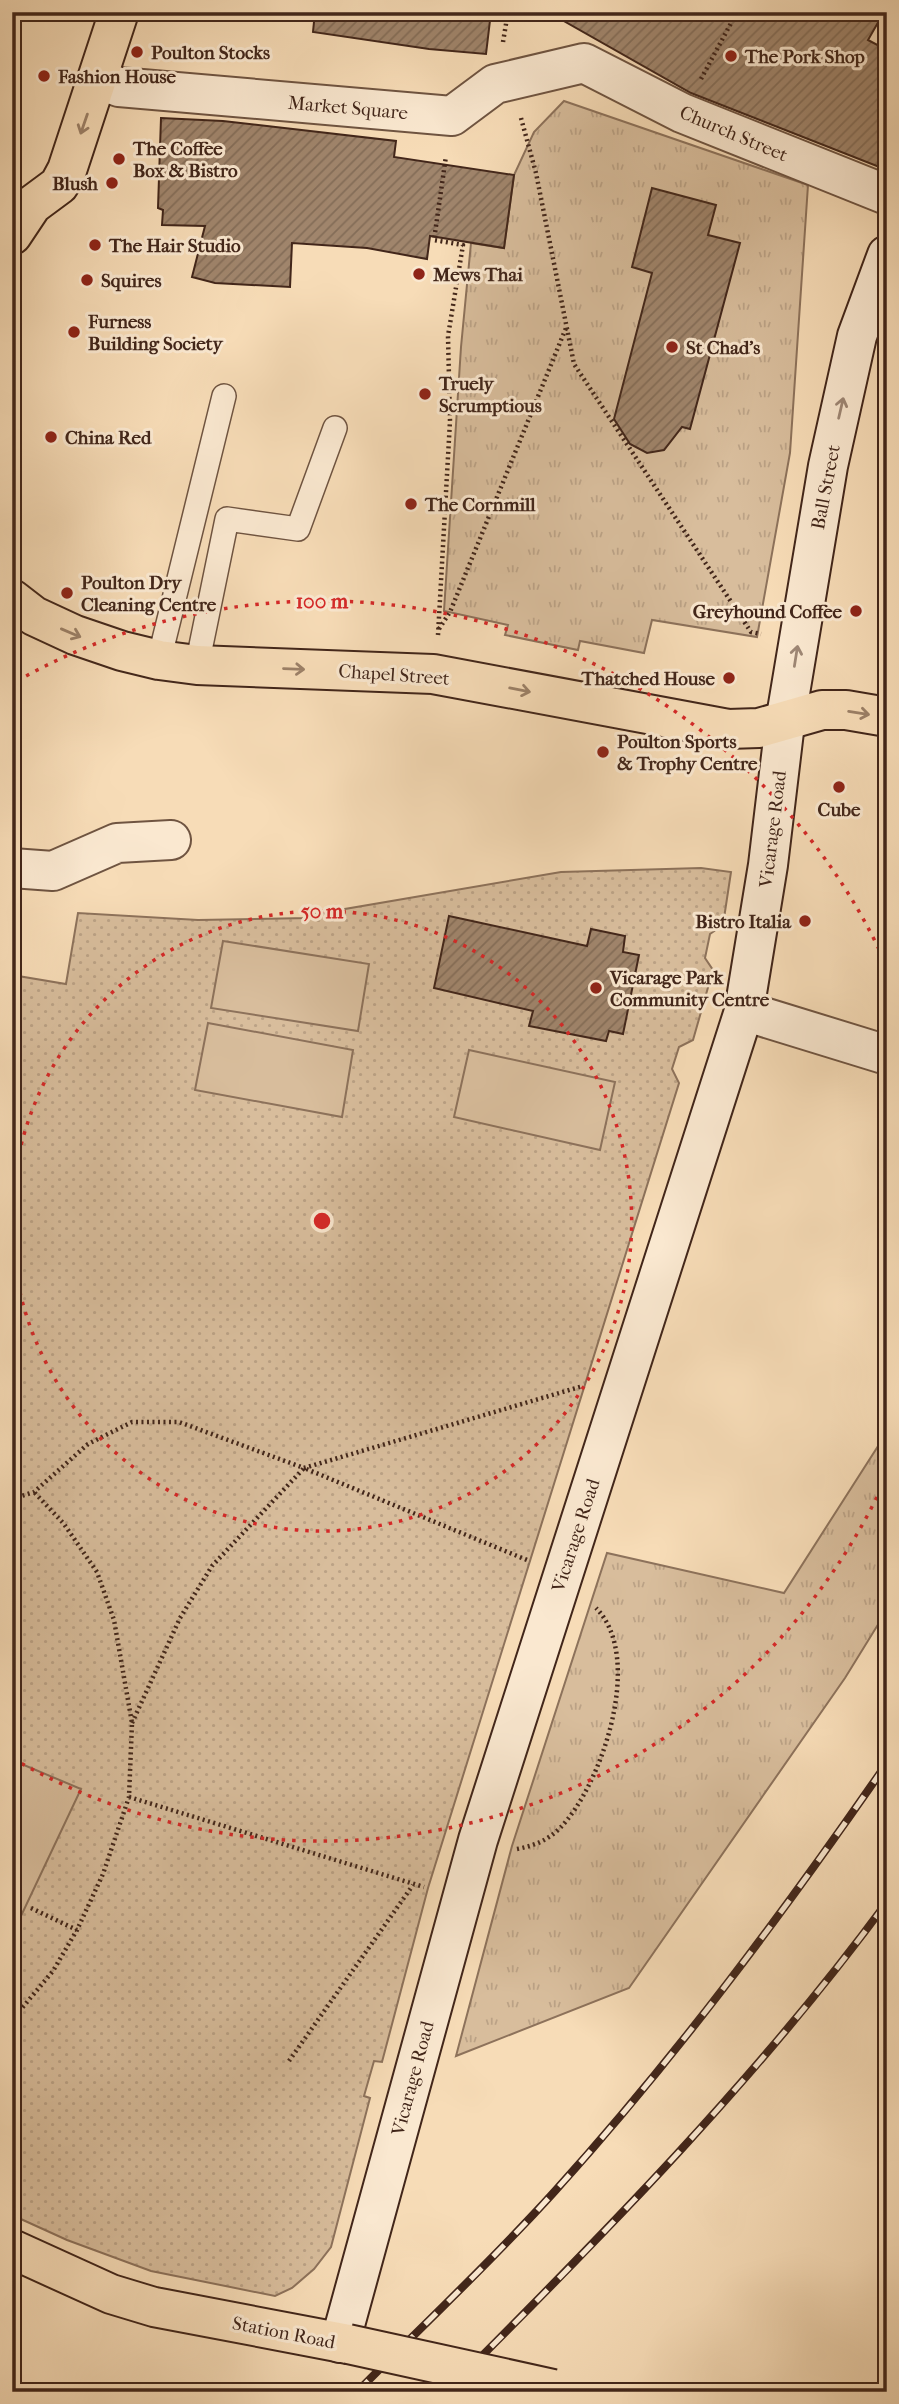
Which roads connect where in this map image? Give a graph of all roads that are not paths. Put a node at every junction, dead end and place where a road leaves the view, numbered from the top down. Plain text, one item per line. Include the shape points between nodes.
1 (119, 12) edge
2 (99, 80) junction
3 (452, 116) joint
4 (887, 195) edge
5 (19, 214) edge
6 (887, 255) edge
7 (225, 396) dead end
8 (335, 428) dead end
9 (12, 599) edge
10 (159, 660) junction
11 (197, 665) junction
12 (887, 717) edge
13 (785, 723) junction
14 (171, 840) dead end
15 (12, 868) edge
16 (744, 1011) junction
17 (887, 1055) edge
18 (12, 2249) edge
19 (344, 2344) junction
20 (558, 2391) edge

1 - 2 main road
2 - 3 street, Market Square via 119,87
2 -> 5 main road via 63,178
3 - 4 street, Church Street via 495,84 584,63 682,113
13 -> 6 street, Ball Street via 828,467 857,337
7 - 10 lane
8 - 11 lane via 298,529 227,519
9 -> 10 main road, Chapel Street via 34,616 75,635
10 - 11 main road, Chapel Street
11 -> 13 main road, Chapel Street via 433,674 728,729
13 -> 12 main road, Chapel Street via 822,710
13 - 16 street, Vicarage Road
14 - 15 street via 117,844 53,871
16 - 17 street
16 - 19 street, Vicarage Road via 478,1840
18 - 19 main road, Station Road via 111,2294 154,2307
19 - 20 main road, Station Road, bridge

